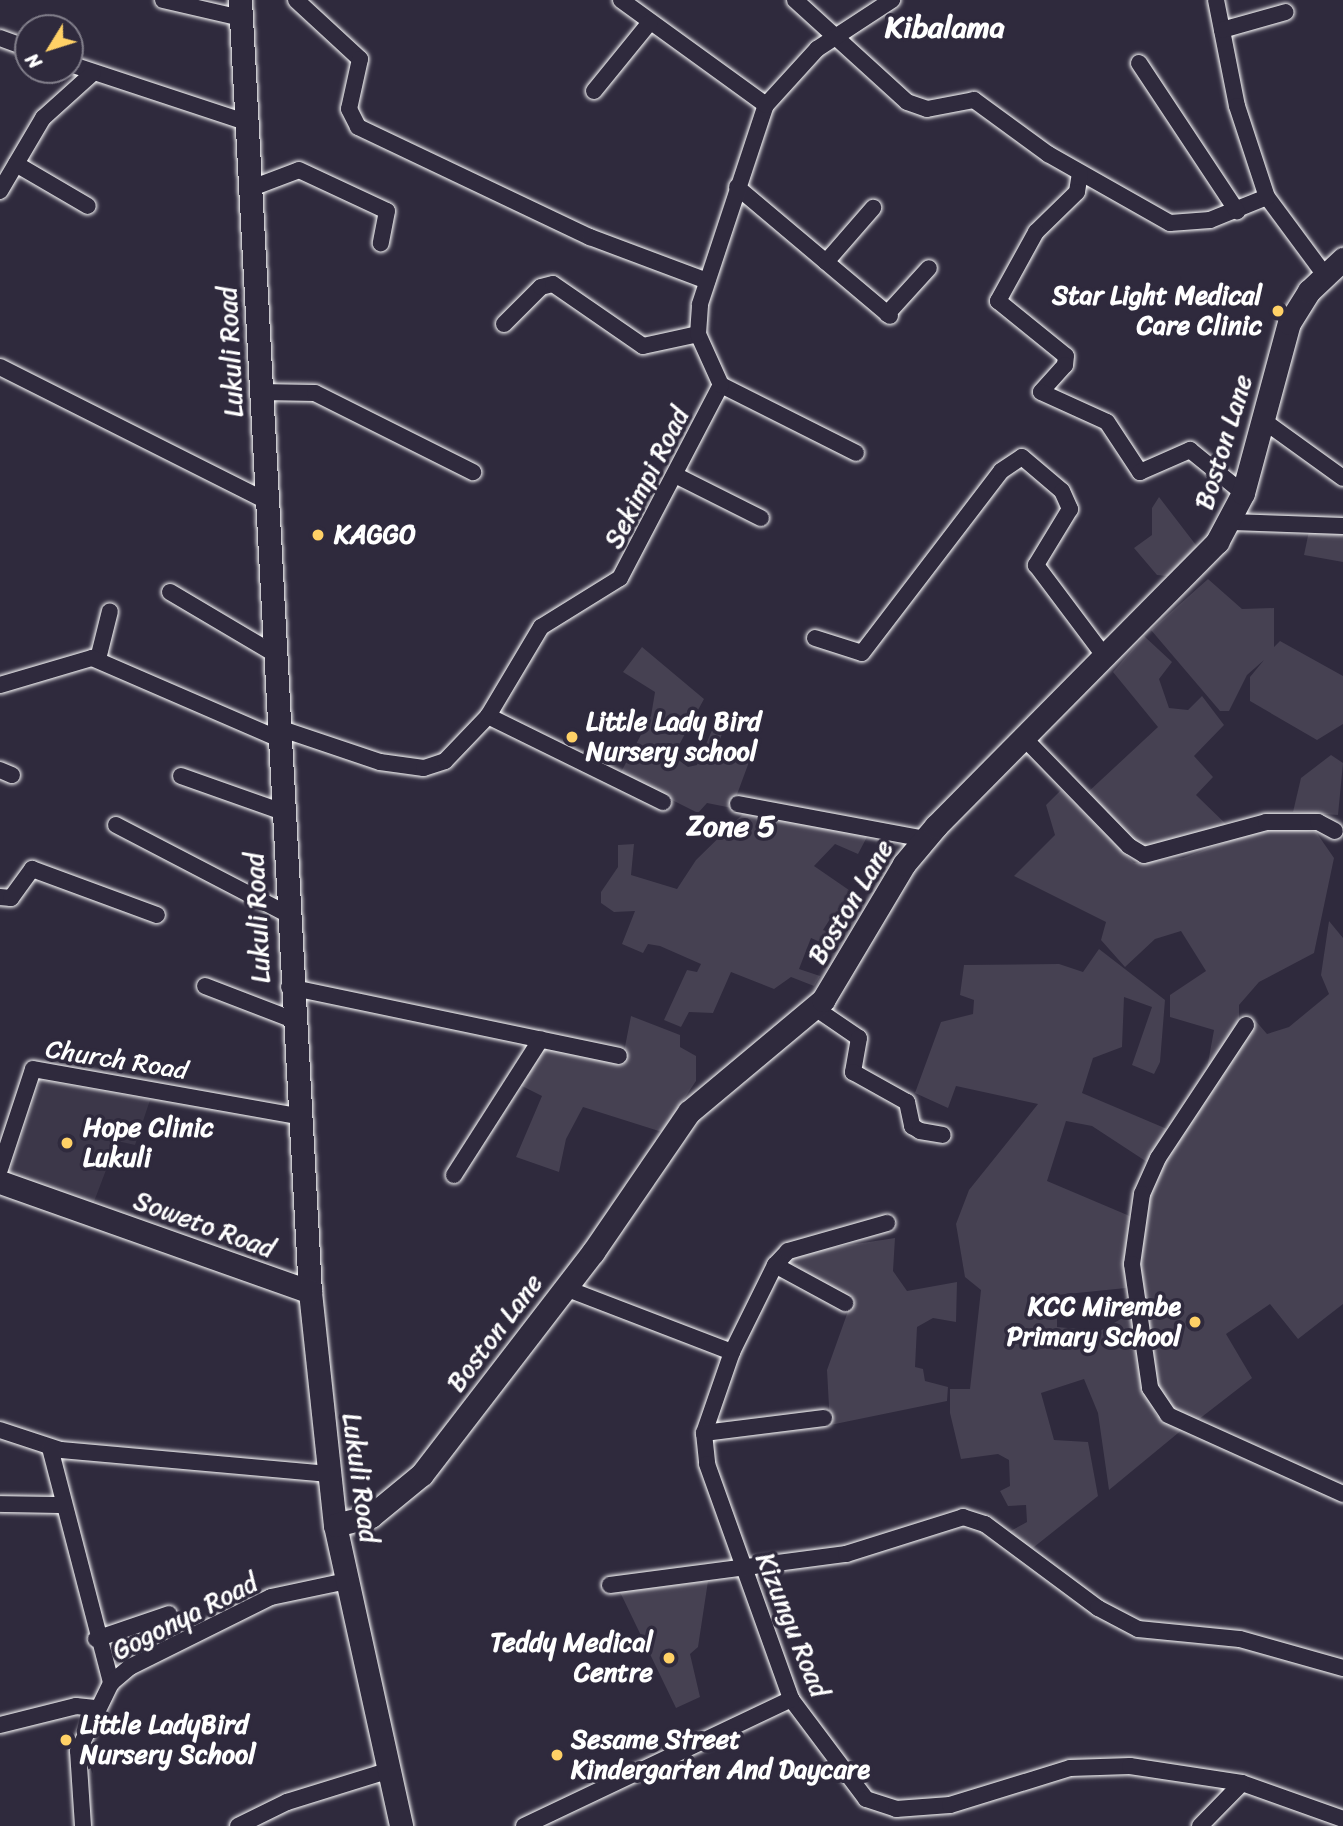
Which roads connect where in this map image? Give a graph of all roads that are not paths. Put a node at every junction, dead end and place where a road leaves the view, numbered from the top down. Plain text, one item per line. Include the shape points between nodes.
1 (163, 0) edge
2 (296, 0) edge
3 (621, 0) edge
4 (795, 0) edge
5 (892, 0) edge
6 (1216, 0) edge
7 (240, 9) edge
8 (1286, 12) dead end
9 (650, 22) junction
10 (1222, 30) junction
11 (836, 34) junction
12 (1139, 63) dead end
13 (84, 69) edge
14 (93, 73) junction
15 (594, 91) dead end
16 (766, 105) junction
17 (245, 122) junction
18 (16, 164) junction
19 (1080, 173) junction
20 (737, 187) junction
21 (249, 190) junction
22 (0, 191) edge
23 (1267, 197) junction
24 (88, 206) dead end
25 (873, 208) dead end
26 (1237, 211) junction
27 (381, 243) dead end
28 (1343, 259) edge
29 (826, 262) junction
30 (929, 268) dead end
31 (1324, 274) junction
32 (707, 281) junction
33 (504, 324) dead end
34 (698, 334) junction
35 (0, 367) edge
36 (721, 386) junction
37 (261, 392) junction
38 (1264, 421) junction
39 (856, 453) dead end
40 (473, 472) dead end
41 (675, 475) junction
42 (1343, 478) edge
43 (1243, 493) junction
44 (267, 501) junction
45 (761, 518) dead end
46 (1231, 522) junction
47 (1343, 526) edge
48 (170, 592) dead end
49 (110, 611) dead end
50 (815, 638) dead end
51 (274, 653) junction
52 (1105, 657) junction
53 (98, 659) junction
54 (0, 685) edge
55 (488, 716) junction
56 (277, 733) junction
57 (1023, 737) junction
58 (181, 776) dead end
59 (663, 802) dead end
60 (738, 804) dead end
61 (280, 811) junction
62 (116, 825) dead end
63 (1335, 831) dead end
64 (925, 839) junction
65 (0, 897) edge
66 (285, 913) junction
67 (157, 915) dead end
68 (205, 986) dead end
69 (289, 987) junction
70 (814, 1008) junction
71 (291, 1019) junction
72 (1245, 1025) dead end
73 (541, 1039) junction
74 (619, 1056) dead end
75 (298, 1115) junction
76 (943, 1135) dead end
77 (0, 1169) edge
78 (454, 1175) dead end
79 (0, 1182) edge
80 (887, 1223) dead end
81 (775, 1265) junction
82 (565, 1288) junction
83 (310, 1292) junction
84 (845, 1303) dead end
85 (732, 1352) junction
86 (824, 1418) dead end
87 (0, 1430) edge
88 (704, 1433) junction
89 (50, 1448) junction
90 (329, 1474) junction
91 (1343, 1494) edge
92 (0, 1504) edge
93 (64, 1505) junction
94 (335, 1525) junction
95 (743, 1570) junction
96 (347, 1581) junction
97 (610, 1585) dead end
98 (169, 1614) dead end
99 (96, 1639) junction
100 (1343, 1668) edge
101 (111, 1684) junction
102 (791, 1699) junction
103 (95, 1708) junction
104 (0, 1725) edge
105 (387, 1772) junction
106 (1242, 1783) junction
107 (1343, 1819) edge
108 (83, 1826) edge
109 (238, 1826) edge
110 (401, 1826) edge
111 (524, 1826) edge
112 (1200, 1826) edge

1 - 7 street
2 - 32 street via 360,59 349,109 358,127 590,237
3 - 9 street
4 - 11 street
5 - 11 street
6 - 10 street
7 - 17 street, Lukuli Road
8 - 10 street
9 - 15 street
9 - 16 street
10 - 23 street via 1237,106
11 - 16 street
11 - 19 street via 907,102 926,109 974,100
12 - 26 street
13 - 14 street
14 - 17 street
14 - 18 street via 43,118
16 - 20 street
17 - 21 street, Lukuli Road
18 - 22 street
18 - 24 street
19 - 26 street via 1170,223 1192,225
19 - 43 street via 1077,192 1036,232 998,301 1066,356 1041,392 1107,422 1140,472 1190,450
20 - 29 street
20 - 32 street
21 - 27 street via 299,170 387,211
21 - 37 street, Lukuli Road
23 - 26 street
23 - 31 street
25 - 29 street
28 - 31 street, Boston Lane
29 - 30 street via 889,315
31 - 38 street, Boston Lane via 1280,345
32 - 34 street
33 - 34 street via 541,287 553,284 643,346
34 - 36 street
35 - 44 street
36 - 39 street
36 - 41 street, Sekimpi Road
37 - 40 street via 315,393
37 - 44 street, Lukuli Road
38 - 42 street
38 - 43 street, Boston Lane
41 - 45 street
41 - 55 street, Sekimpi Road via 630,566 541,626
43 - 46 street, Boston Lane
44 - 51 street, Lukuli Road
46 - 47 street
46 - 52 street, Boston Lane via 1186,578
48 - 51 street
49 - 53 street
50 - 52 street via 862,653 1001,471 1022,457 1062,491 1070,509 1036,565
51 - 56 street, Lukuli Road
52 - 57 street, Boston Lane
53 - 54 street
53 - 56 street, Sekimpi Road
55 - 56 street, Sekimpi Road via 454,756 424,768 380,762
55 - 59 street
56 - 61 street, Lukuli Road
57 - 63 street via 1129,846 1144,855 1266,822 1297,820
57 - 64 street, Boston Lane
58 - 61 street
60 - 64 street
61 - 66 street, Lukuli Road
62 - 66 street
64 - 70 street, Boston Lane
65 - 67 street via 11,898 32,869
66 - 69 street, Lukuli Road
68 - 71 street
69 - 71 street, Lukuli Road
69 - 73 street
70 - 76 street via 859,1038 853,1072 911,1106 912,1126
70 - 82 street, Boston Lane via 689,1112
71 - 75 street, Lukuli Road
72 - 91 street via 1158,1158 1142,1194 1132,1264 1150,1388 1168,1416
73 - 74 street
73 - 78 street
75 - 77 street, Church Road via 33,1069
75 - 83 street, Lukuli Road
79 - 83 street, Soweto Road
80 - 81 street via 793,1248
81 - 84 street
81 - 85 street, Kizungu Road
82 - 85 street
82 - 94 street, Boston Lane via 422,1474 371,1516
83 - 90 street, Lukuli Road
85 - 88 street, Kizungu Road
86 - 88 street
87 - 89 street
88 - 95 street, Kizungu Road via 707,1464
89 - 90 street
89 - 93 street
90 - 94 street, Lukuli Road
92 - 93 street
93 - 99 street
94 - 96 street, Lukuli Road
95 - 97 street
95 - 100 street via 846,1553 963,1517 985,1524 1098,1608 1138,1629 1240,1639
95 - 102 street, Kizungu Road
96 - 101 street, Gogonya Road via 271,1597 130,1667
96 - 105 street, Lukuli Road
98 - 99 street
99 - 101 street
101 - 103 street, Gogonya Road
102 - 106 street, Kizungu Road via 855,1791 896,1810 950,1805 1070,1768 1130,1766
102 - 111 street
103 - 104 street via 76,1706
103 - 108 street, Gogonya Road via 78,1751
105 - 109 street via 287,1802
105 - 110 street, Lukuli Road
106 - 107 street, Kizungu Road
106 - 112 street

